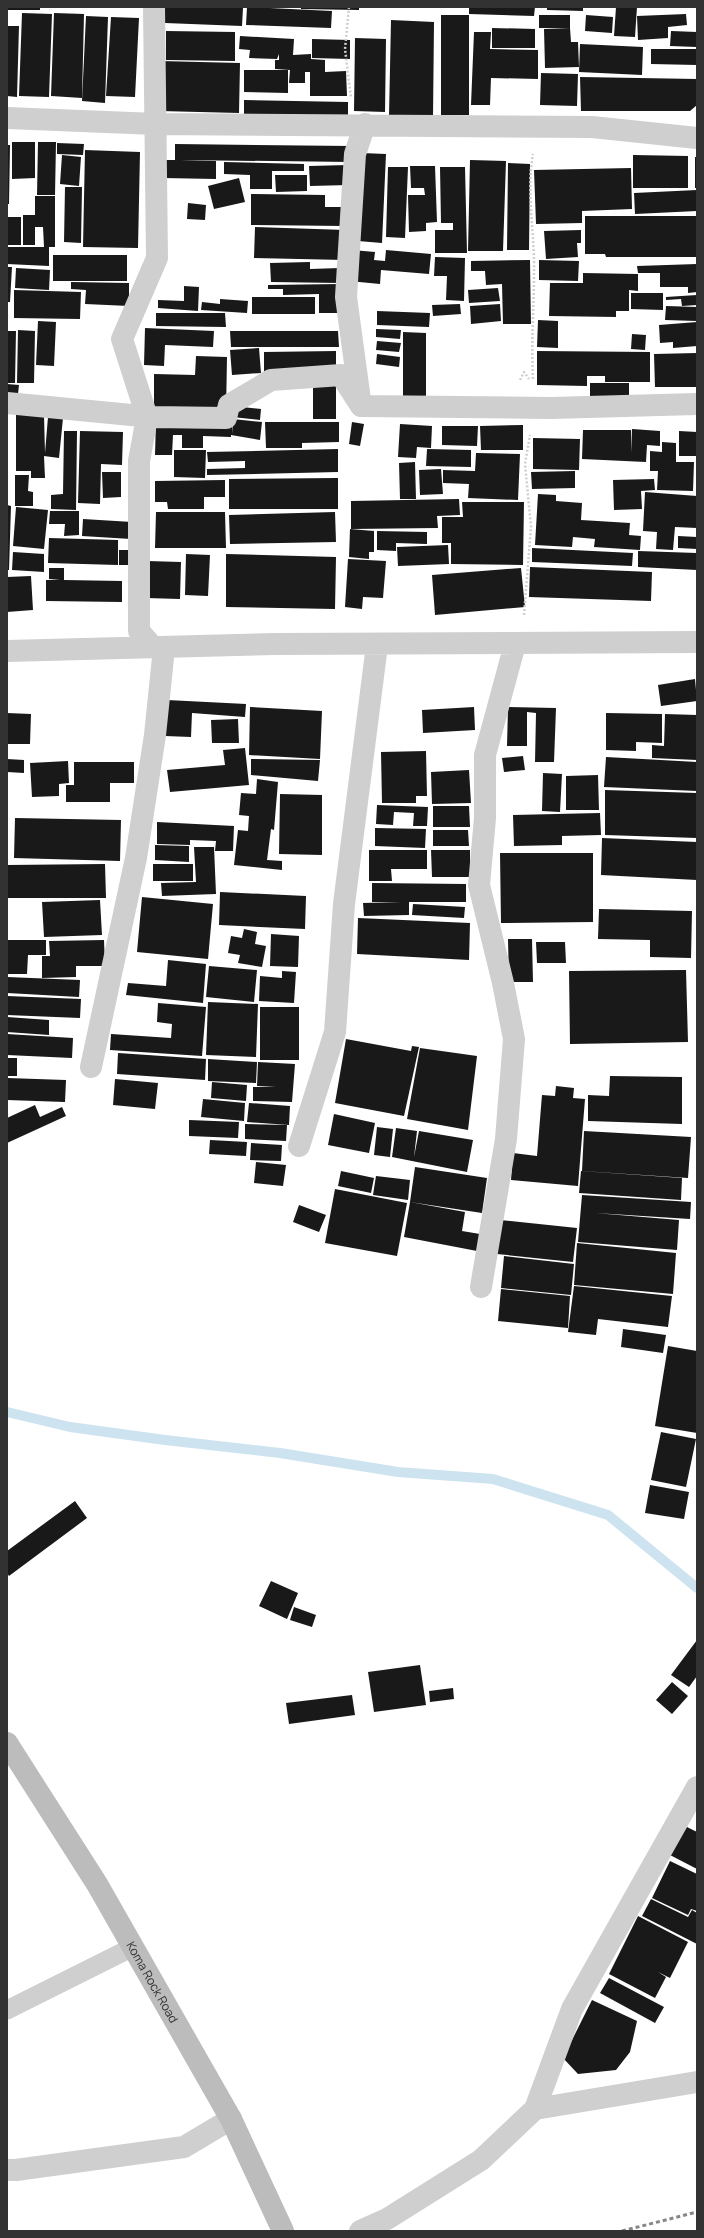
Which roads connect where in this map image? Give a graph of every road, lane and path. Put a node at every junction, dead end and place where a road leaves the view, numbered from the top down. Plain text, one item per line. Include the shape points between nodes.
1 (154, 7) edge
2 (350, 7) edge
3 (7, 118) edge
4 (156, 124) junction
5 (365, 124) junction
6 (697, 138) edge
7 (7, 403) edge
8 (697, 404) edge
9 (361, 406) junction
10 (147, 417) junction
11 (697, 642) edge
12 (515, 644) junction
13 (377, 645) junction
14 (158, 647) junction
15 (7, 651) edge
16 (91, 1067) dead end
17 (300, 1146) dead end
18 (481, 1287) dead end
19 (7, 1743) edge
20 (697, 1787) edge
21 (133, 1947) junction
22 (7, 2010) edge
23 (697, 2082) edge
24 (535, 2109) junction
25 (231, 2119) junction
26 (7, 2170) edge
27 (283, 2231) edge
28 (360, 2231) edge

1 - 4 street
2 - 5 path via 345,49 352,104 349,118
3 - 4 street
4 - 5 street
4 - 10 street via 156,258 122,339
5 - 6 street via 592,127
5 - 9 street via 355,154 346,297
7 - 10 street
8 - 9 street via 551,408
9 - 10 street via 341,375 271,380 229,405 226,418
10 - 14 street via 139,461 139,631
11 - 12 street
12 - 13 street
12 - 18 street via 485,755 485,818 479,885 514,1039 506,1139
13 - 14 street
13 - 17 street via 344,904 335,1032
14 - 15 street
14 - 16 street via 156,734 136,858
19 - 21 main road, Koma Rock Road via 97,1884
20 - 24 street via 572,2009
21 - 22 lane
21 - 25 main road, Koma Rock Road
23 - 24 street
24 - 28 street via 481,2160 387,2219
25 - 26 street via 184,2147
25 - 27 main road, Koma Rock Road

